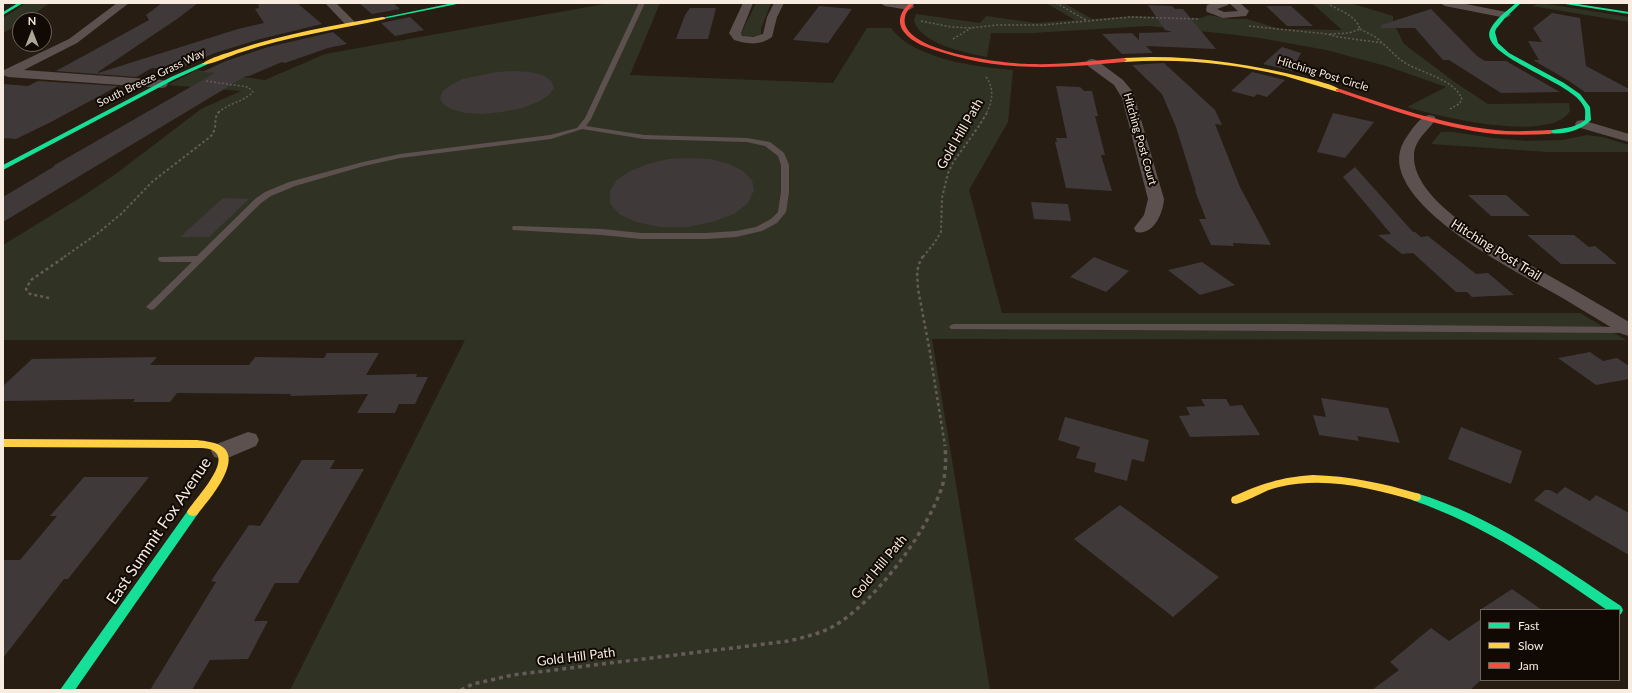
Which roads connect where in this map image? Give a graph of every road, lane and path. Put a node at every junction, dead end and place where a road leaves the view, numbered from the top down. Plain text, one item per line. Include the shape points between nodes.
1 (21, 3) edge
2 (124, 3) edge
3 (330, 3) edge
4 (460, 3) edge
5 (642, 3) edge
6 (748, 3) edge
7 (779, 3) edge
8 (885, 3) edge
9 (1056, 3) edge
10 (1224, 3) edge
11 (1234, 3) edge
12 (1327, 3) edge
13 (1445, 3) edge
14 (1519, 3) edge
15 (1561, 3) edge
16 (911, 5) edge
17 (1629, 13) edge
18 (3, 14) edge
19 (1506, 15) junction
20 (1201, 19) dead end
21 (917, 20) dead end
22 (1086, 21) junction
23 (350, 24) junction
24 (1247, 25) dead end
25 (1360, 29) junction
26 (1327, 34) junction
27 (1383, 43) junction
28 (1092, 63) junction
29 (6, 74) edge
30 (984, 74) dead end
31 (202, 81) dead end
32 (162, 84) junction
33 (1449, 109) dead end
34 (1429, 120) junction
35 (1582, 124) junction
36 (581, 127) junction
37 (1629, 138) edge
38 (3, 168) edge
39 (516, 228) dead end
40 (1142, 228) dead end
41 (162, 259) dead end
42 (199, 259) junction
43 (49, 298) dead end
44 (151, 307) dead end
45 (954, 327) dead end
46 (1629, 330) edge
47 (248, 440) dead end
48 (3, 443) edge
49 (222, 451) junction
50 (1236, 500) dead end
51 (1615, 609) edge
52 (1620, 612) edge
53 (1629, 618) edge
54 (67, 690) edge
55 (460, 690) edge

1 - 18 street
2 - 29 street via 73,41
3 - 23 street
4 - 23 street, South Breeze Grass Way
5 - 36 lane via 588,120
6 - 7 street via 735,33 738,38 748,40 762,39 768,35 772,17
8 - 16 street
9 - 22 path
10 - 11 street via 1211,7 1211,10 1224,15 1242,14 1243,9
12 - 25 path via 1353,18 1360,25
13 - 19 street
14 - 19 street
15 - 17 street
16 - 28 street, Hitching Post Circle via 901,17 905,30 923,43 950,54 980,61 1022,65 1060,66
19 - 35 street via 1492,29 1493,40 1505,52 1578,94 1590,112
20 - 22 path via 1138,17
21 - 22 path via 971,28
23 - 32 street, South Breeze Grass Way via 293,35 249,48 196,67
24 - 26 path
25 - 26 path via 1349,33
25 - 27 path
26 - 27 path via 1338,38
27 - 33 path via 1405,63 1446,82 1458,91 1462,98 1461,102
28 - 34 street, Hitching Post Circle via 1167,58 1242,65 1310,81
28 - 40 street, Hitching Post Court via 1125,88 1130,98 1156,199 1152,216
29 - 32 street
30 - 55 path, Gold Hill Path via 992,88 992,102 948,173 941,200 940,235 927,250 920,263 918,275 918,289 928,336 945,449 945,474 937,499 914,542 878,587 859,607 834,626 789,641 513,675
31 - 43 path via 248,87 253,92 218,113 215,119 216,131 161,175 112,222 31,280 27,291 33,296
32 - 38 street, South Breeze Grass Way
34 - 35 street, Hitching Post Circle via 1473,129 1518,133 1556,132
34 - 46 street, Hitching Post Trail via 1413,136 1406,159 1409,173 1430,202 1455,225 1481,243
35 - 37 street
36 - 39 lane via 644,137 747,140 767,144 781,155 785,165 782,212 774,221 758,229 736,234 706,236 641,236
36 - 42 lane via 550,137 383,159 303,180 278,189 258,201
41 - 42 lane
42 - 44 lane
45 - 46 lane
47 - 49 street
48 - 49 street, East Summit Fox Avenue via 192,444 215,447
49 - 54 street, East Summit Fox Avenue via 225,464 218,477
50 - 51 street via 1271,485 1303,480 1358,484 1394,491 1452,511 1499,534
52 - 53 street

